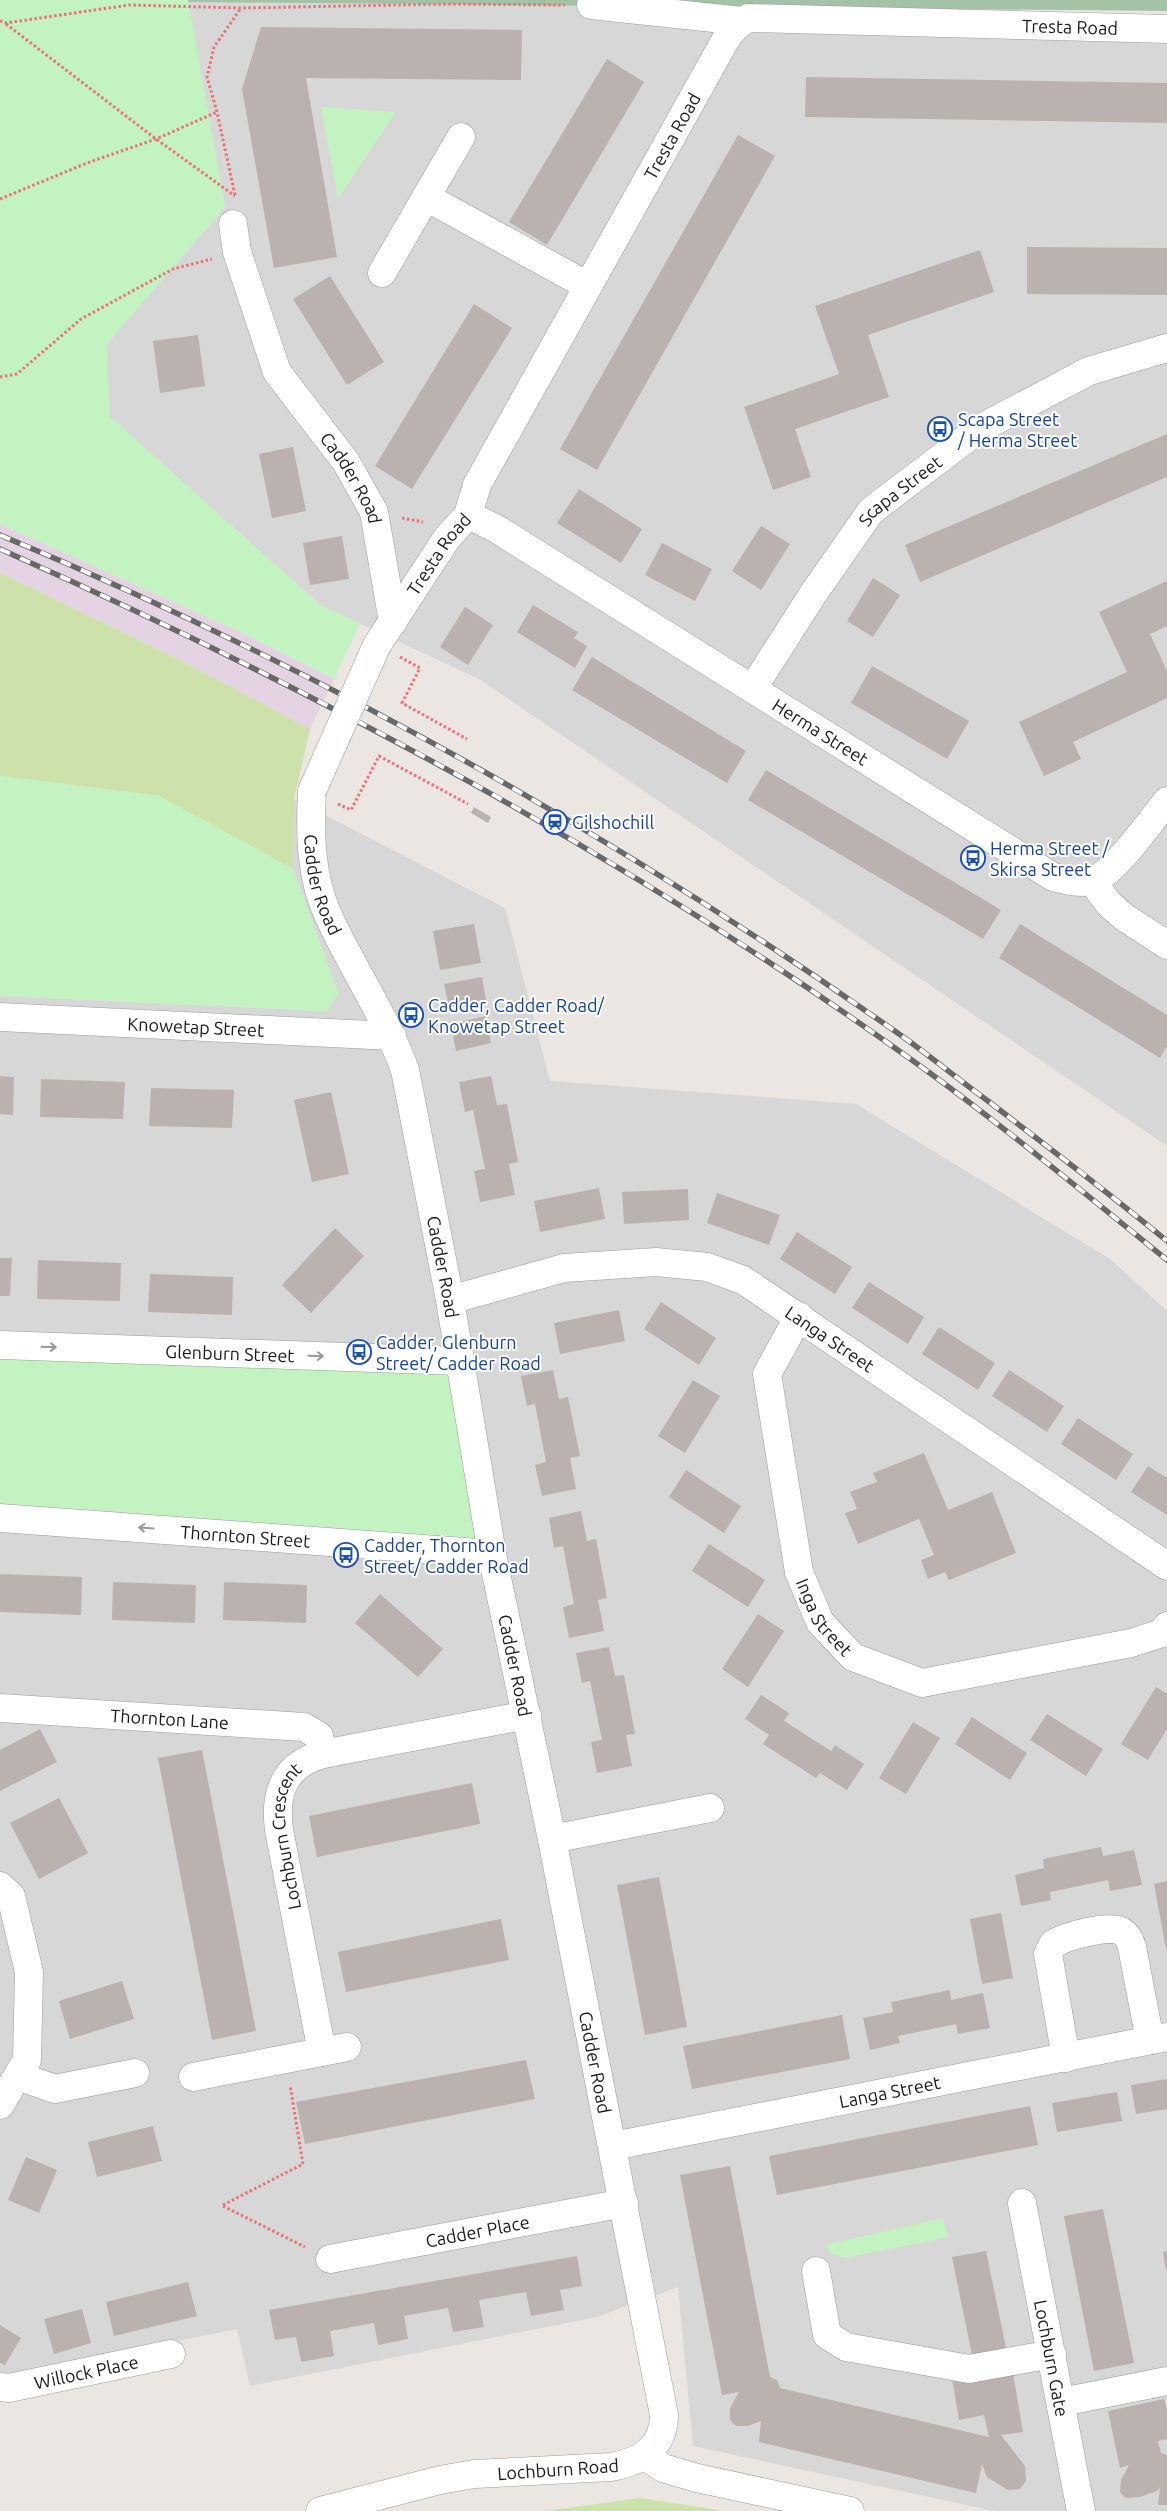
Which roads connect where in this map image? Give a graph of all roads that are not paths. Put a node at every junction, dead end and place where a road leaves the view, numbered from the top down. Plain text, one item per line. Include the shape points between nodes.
1 (591, 5) road end
2 (746, 13) edge
3 (1167, 29) edge
4 (461, 137) dead end
5 (426, 197) junction
6 (233, 224) road end
7 (382, 273) dead end
8 (588, 286) junction
9 (1167, 348) edge
10 (462, 522) junction
11 (393, 622) junction
12 (753, 688) junction
13 (1167, 800) edge
14 (1092, 881) junction
15 (1167, 945) edge
16 (0, 1017) edge
17 (392, 1036) junction
18 (450, 1300) junction
19 (799, 1316) junction
20 (0, 1345) edge
21 (459, 1361) junction
22 (0, 1518) edge
23 (492, 1554) junction
24 (1167, 1566) edge
25 (1167, 1626) edge
26 (0, 1708) edge
27 (527, 1715) junction
28 (323, 1754) junction
29 (710, 1808) dead end
30 (552, 1839) junction
31 (0, 1886) edge
32 (1158, 2039) edge
33 (1066, 2058) junction
34 (135, 2073) dead end
35 (18, 2076) junction
36 (193, 2077) dead end
37 (0, 2105) edge
38 (613, 2146) junction
39 (1022, 2203) dead end
40 (624, 2204) junction
41 (330, 2259) road end
42 (816, 2271) dead end
43 (171, 2354) dead end
44 (1052, 2354) junction
45 (1167, 2381) edge
46 (0, 2387) edge
47 (1062, 2402) junction
48 (645, 2456) junction
49 (320, 2511) edge
50 (850, 2511) edge
51 (1082, 2511) edge

1 - 2 street
2 - 3 street, Tresta Road
2 - 8 street, Tresta Road via 726,39
4 - 5 street
5 - 7 street
5 - 8 street
6 - 11 street, Cadder Road via 237,252 277,372 346,462 374,512
8 - 10 street, Tresta Road via 477,485
9 - 12 street, Scapa Street via 1089,371 979,430 871,511 812,594
10 - 11 street, Tresta Road via 447,538
10 - 12 street, Herma Street via 495,528
11 - 17 street, Cadder Road, bridge via 378,645 312,790 310,832 315,872 328,914
12 - 14 street, Herma Street via 1053,877
13 - 14 street via 1124,855
14 - 15 street via 1109,904
16 - 17 street, Knowetap Street
17 - 18 street, Cadder Road via 405,1070
18 - 19 street, Langa Street via 564,1268 656,1262 707,1267 743,1280
18 - 21 street, Cadder Road
19 - 24 street, Langa Street
19 - 25 street, Inga Street via 767,1374 798,1572 820,1622 853,1657 922,1683 1131,1643 1162,1633
20 -> 21 street, Glenburn Street
21 - 23 street, Cadder Road
23 -> 22 street, Thornton Street
23 - 27 street, Cadder Road
26 - 28 street, Thornton Lane via 304,1727 319,1736
27 - 28 street, Lochburn Crescent
27 - 30 street, Cadder Road
28 - 36 street, Lochburn Crescent via 292,1770 276,1802 278,1830 334,2049
29 - 30 street
30 - 38 street, Cadder Road
31 - 35 street via 11,1896 29,1972 27,2060
32 - 33 street, Langa Street
32 - 33 street via 1127,1936 1111,1930 1074,1936 1053,1944 1048,1954
33 - 38 street, Langa Street
34 - 35 street via 55,2089
35 - 37 street
38 - 40 street, Cadder Road
39 - 44 street, Lochburn Gate
40 - 41 street, Cadder Place
40 - 48 street, Cadder Road via 663,2408 662,2429
42 - 44 street via 827,2335 846,2347 969,2370
43 - 46 street, Willock Place via 9,2388
44 - 47 street, Lochburn Gate
45 - 47 street
47 - 51 street, Lochburn Gate
48 - 49 street, Lochburn Road via 629,2464 612,2467 456,2477
48 - 50 street via 663,2468 690,2476

